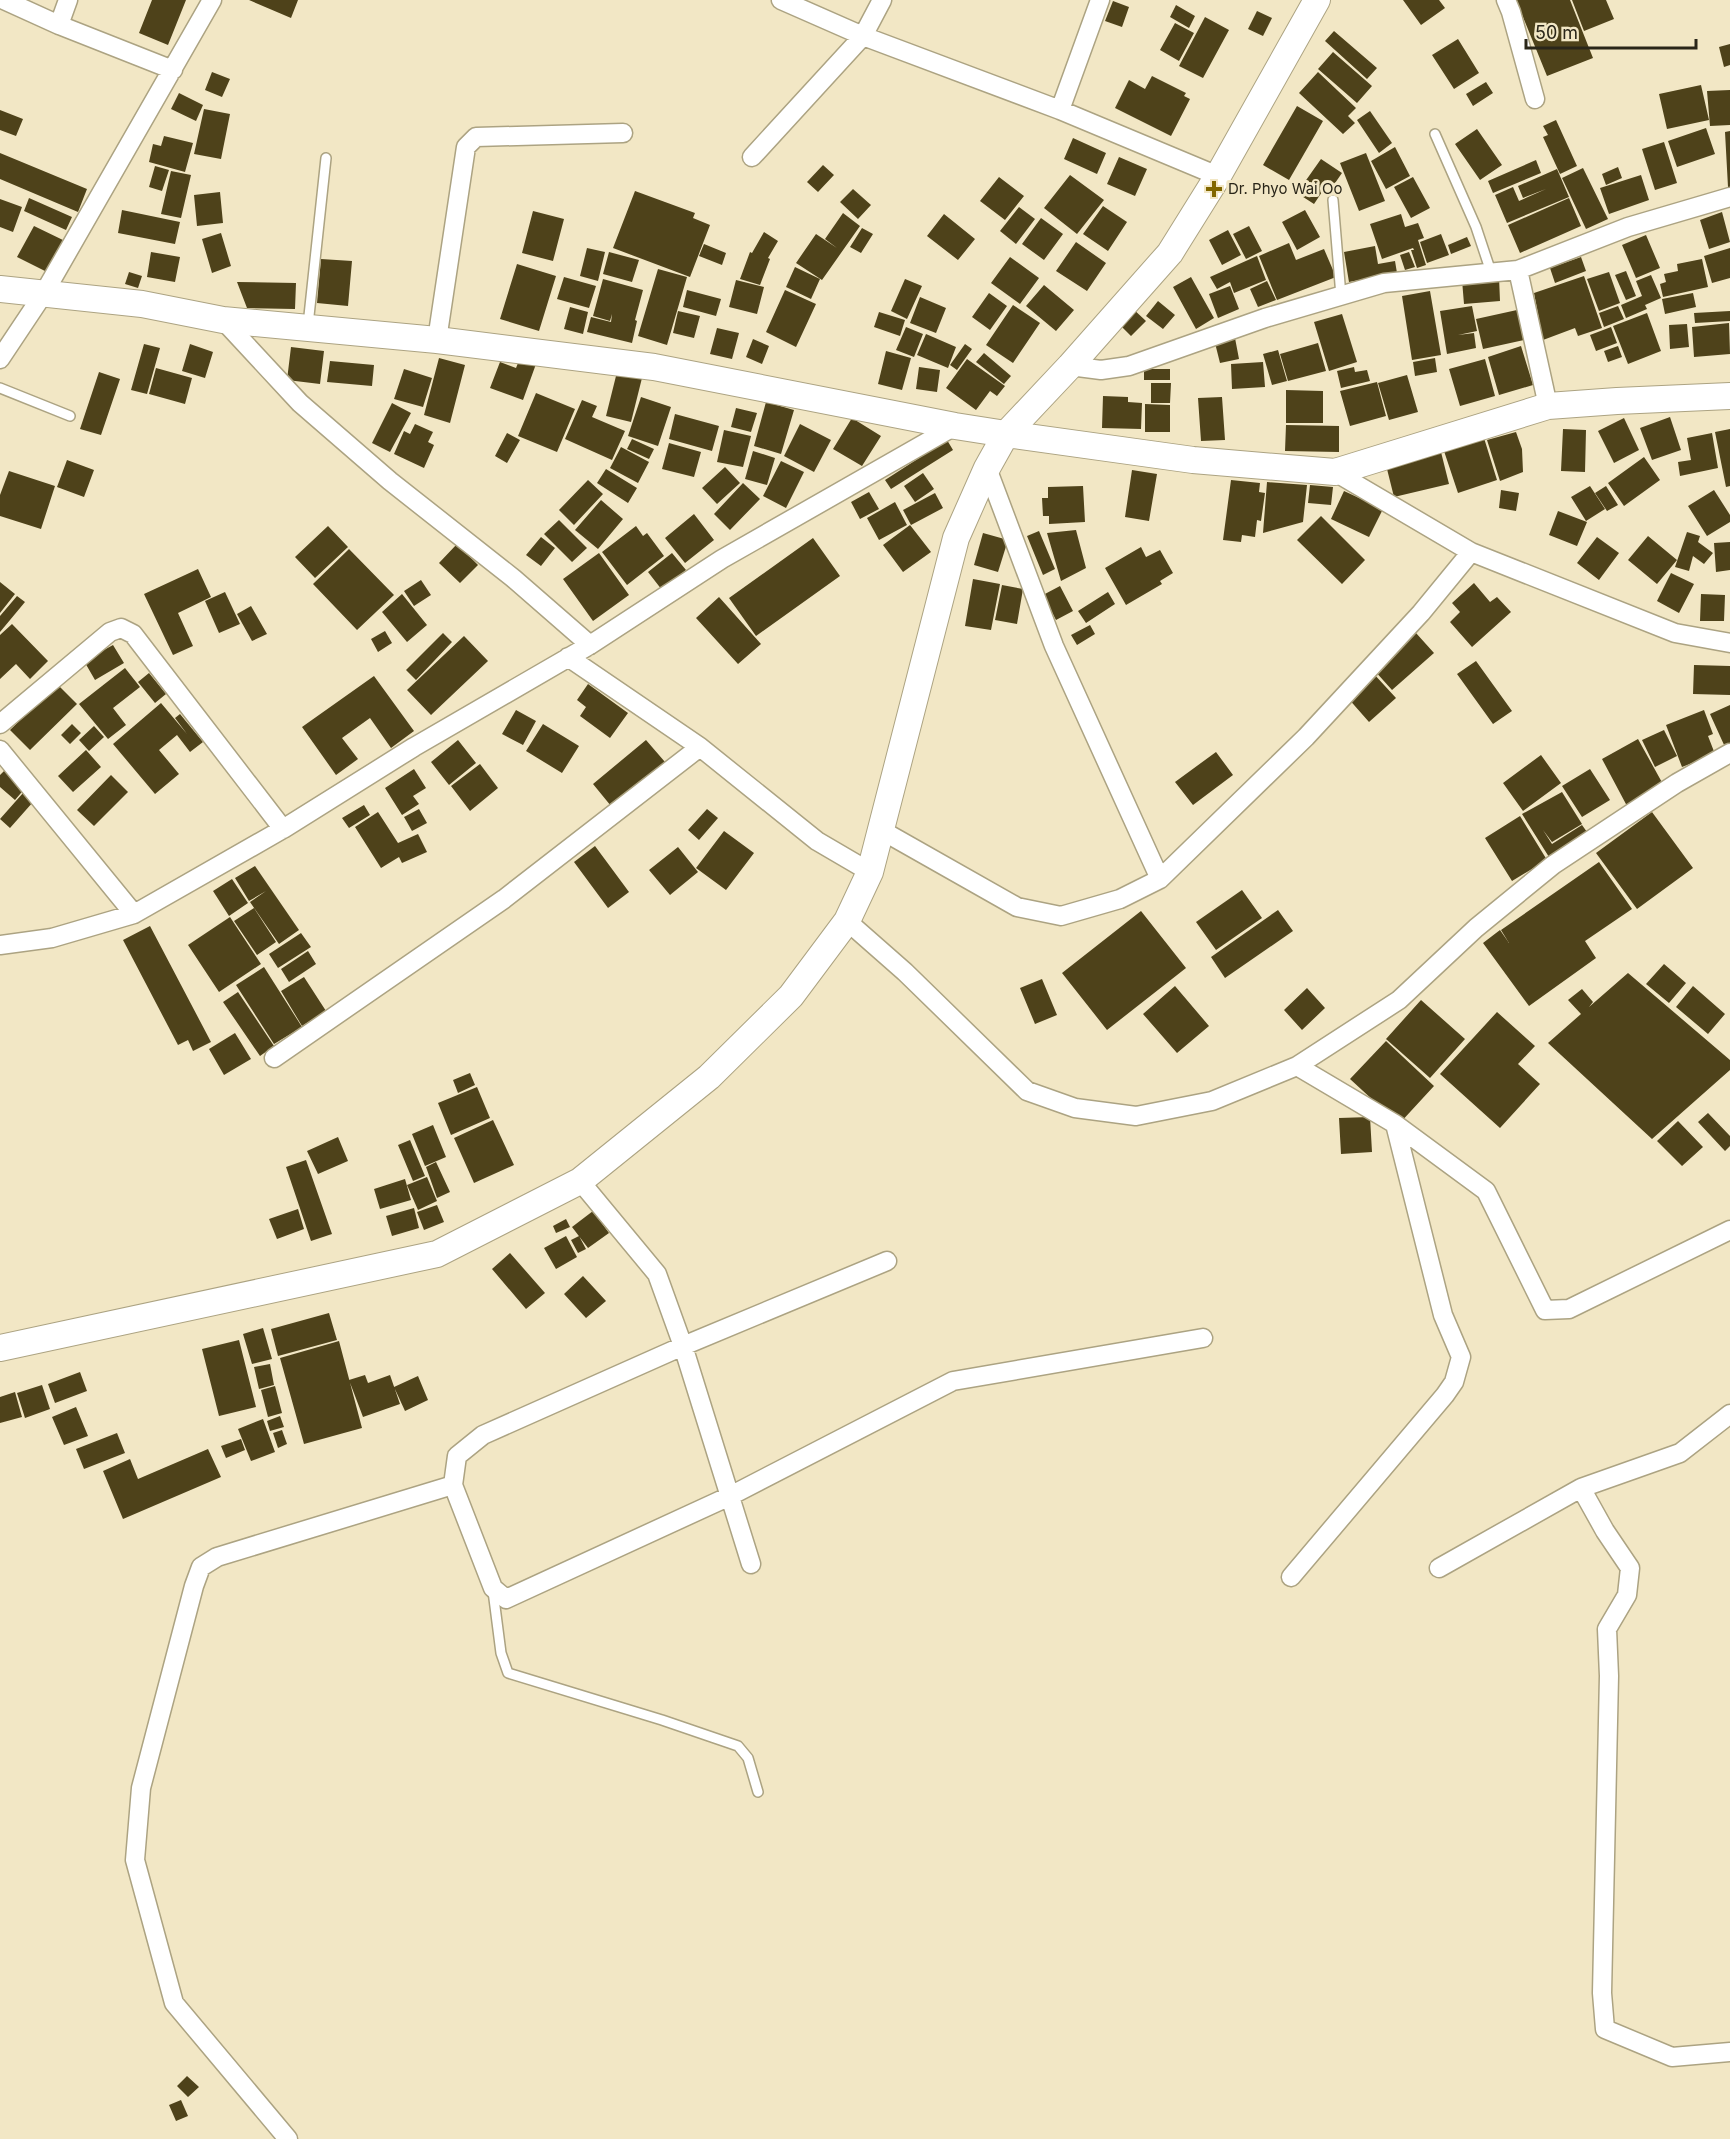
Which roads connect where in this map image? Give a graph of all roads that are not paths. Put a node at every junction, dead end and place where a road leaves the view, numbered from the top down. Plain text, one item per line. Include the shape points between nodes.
1 (4, 0) edge
2 (68, 0) edge
3 (212, 0) edge
4 (781, 0) edge
5 (882, 0) edge
6 (1100, 0) edge
7 (1317, 0) edge
8 (1506, 0) edge
9 (59, 25) junction
10 (862, 36) junction
11 (173, 70) junction
12 (1535, 99) dead end
13 (1060, 111) junction
14 (623, 132) dead end
15 (1435, 134) dead end
16 (326, 158) dead end
17 (752, 158) dead end
18 (1218, 176) junction
19 (1730, 197) edge
20 (1333, 200) dead end
21 (1518, 270) junction
22 (1491, 272) junction
23 (0, 289) edge
24 (44, 293) junction
25 (1341, 296) junction
26 (223, 320) junction
27 (307, 328) junction
28 (437, 340) junction
29 (0, 358) edge
30 (1070, 366) junction
31 (0, 388) edge
32 (1730, 396) edge
33 (1548, 406) junction
34 (70, 416) dead end
35 (954, 426) junction
36 (1006, 434) junction
37 (987, 468) junction
38 (1335, 472) junction
39 (1471, 552) junction
40 (1730, 643) edge
41 (590, 645) junction
42 (568, 657) junction
43 (0, 724) edge
44 (700, 747) junction
45 (0, 750) edge
46 (1730, 753) edge
47 (283, 829) junction
48 (881, 830) junction
49 (870, 872) junction
50 (1160, 879) junction
51 (134, 914) junction
52 (846, 921) junction
53 (0, 945) edge
54 (274, 1058) dead end
55 (1297, 1066) junction
56 (1395, 1124) junction
57 (580, 1181) junction
58 (1730, 1230) edge
59 (888, 1261) dead end
60 (1203, 1338) dead end
61 (683, 1346) junction
62 (0, 1348) edge
63 (1730, 1414) edge
64 (453, 1485) junction
65 (1581, 1488) junction
66 (730, 1496) junction
67 (751, 1564) dead end
68 (1439, 1568) dead end
69 (1291, 1577) dead end
70 (492, 1588) junction
71 (758, 1792) dead end
72 (1730, 2052) edge
73 (288, 2139) edge

1 - 9 street
2 - 9 street
3 - 11 street
4 - 10 street
5 - 10 street
6 - 13 street
7 - 18 street
8 - 12 street
9 - 11 street
10 - 13 street
10 - 17 street
11 - 24 street
13 - 18 street
14 - 28 street via 476,137 466,147
15 - 22 lane via 1476,227
16 - 27 lane
18 - 30 street via 1170,253
19 - 21 street via 1628,227
20 - 25 lane
21 - 22 street
21 - 33 street
22 - 25 street via 1384,284
23 - 24 street
24 - 26 street via 142,304
24 - 29 street
25 - 30 street via 1129,366 1101,370
26 - 27 street
26 - 41 street via 300,403
27 - 28 street
28 - 35 street via 654,367
30 - 36 street
31 - 34 lane
32 - 33 street
33 - 38 street
35 - 36 street
35 - 41 street via 722,559
36 - 37 street
36 - 38 street via 1193,460
37 - 48 street via 956,538
37 - 50 street via 1054,646
38 - 39 street
39 - 40 street via 1675,633
39 - 50 street via 1421,613 1306,737
41 - 42 street
42 - 44 street
42 - 47 street
43 - 47 street via 110,632 121,628 133,634
44 - 49 street via 816,841
44 - 54 street via 504,899
45 - 51 street
46 - 55 street via 1553,865 1476,928 1399,1000
47 - 51 street
48 - 49 street
48 - 50 street via 1017,907 1061,916 1120,899
49 - 52 street
51 - 53 street via 52,938
52 - 55 street via 905,972 1027,1091 1075,1108 1136,1116 1212,1101
52 - 57 street via 791,996 709,1077
55 - 56 street
56 - 58 street via 1486,1191 1545,1310 1569,1309
56 - 69 street via 1443,1315 1461,1357 1454,1382 1445,1395
57 - 61 street via 657,1274
57 - 62 street via 436,1254
59 - 61 street
60 - 66 street via 953,1381
61 - 64 street via 483,1435 458,1456
61 - 66 street
63 - 65 street via 1680,1453
64 - 70 street
64 - 73 street via 217,1557 201,1568 141,1788 135,1860 174,2003
65 - 68 street
65 - 72 street via 1630,1568 1627,1595 1607,1629 1602,1993 1605,2029 1672,2057
66 - 67 street
66 - 70 street via 506,1599
70 - 71 lane via 501,1653 508,1673 738,1746 748,1758

